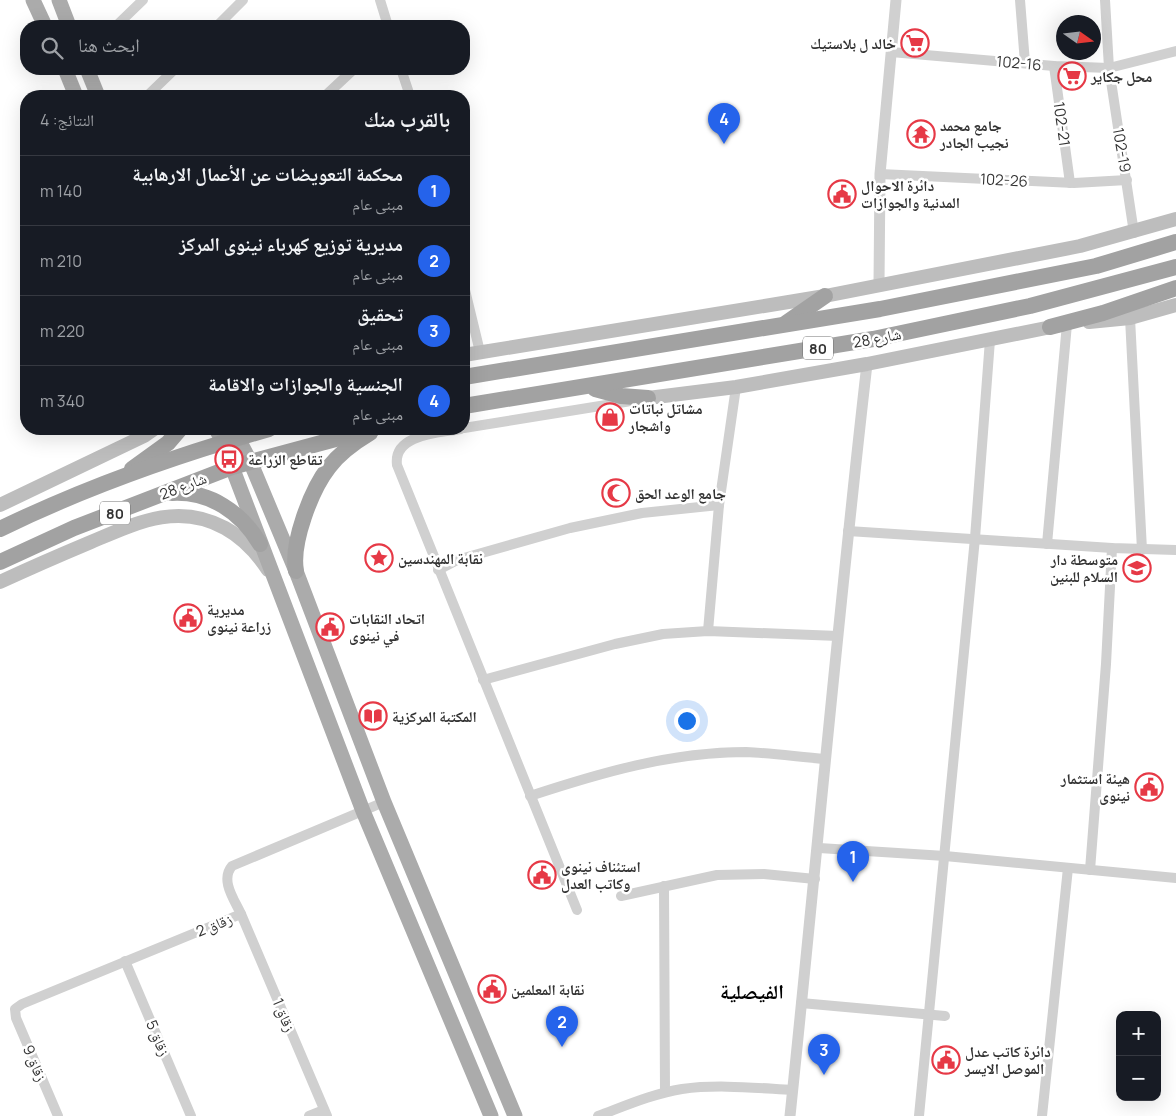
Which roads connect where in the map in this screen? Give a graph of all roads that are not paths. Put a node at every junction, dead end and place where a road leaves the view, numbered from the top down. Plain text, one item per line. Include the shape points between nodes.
1 (33, 0) edge
2 (59, 0) edge
3 (144, 0) edge
4 (243, 0) edge
5 (380, 0) edge
6 (896, 0) edge
7 (1020, 0) edge
8 (1105, 0) edge
9 (42, 20) edge
10 (67, 20) edge
11 (122, 20) edge
12 (223, 20) edge
13 (386, 20) edge
14 (891, 52) junction
15 (1176, 52) edge
16 (1026, 63) junction
17 (1054, 66) junction
18 (1108, 68) junction
19 (67, 75) edge
20 (89, 75) edge
21 (169, 75) edge
22 (348, 75) edge
23 (403, 75) edge
24 (74, 90) edge
25 (96, 90) edge
26 (153, 90) edge
27 (331, 90) edge
28 (408, 90) edge
29 (880, 174) junction
30 (1127, 180) junction
31 (1070, 183) junction
32 (1176, 220) edge
33 (1134, 233) junction
34 (1168, 245) edge
35 (1172, 268) edge
36 (879, 284) junction
37 (1176, 288) edge
38 (825, 296) junction
39 (1176, 305) edge
40 (470, 311) edge
41 (1130, 318) junction
42 (1067, 324) junction
43 (1050, 327) junction
44 (775, 328) junction
45 (990, 340) junction
46 (480, 352) junction
47 (470, 354) edge
48 (867, 364) junction
49 (470, 376) edge
50 (736, 387) junction
51 (583, 388) junction
52 (648, 398) junction
53 (470, 405) edge
54 (470, 427) edge
55 (145, 435) edge
56 (175, 435) edge
57 (225, 435) edge
58 (227, 435) edge
59 (228, 435) edge
60 (350, 435) edge
61 (370, 435) edge
62 (433, 435) edge
63 (250, 461) junction
64 (232, 468) junction
65 (110, 482) junction
66 (162, 495) junction
67 (0, 505) edge
68 (719, 505) junction
69 (0, 529) edge
70 (848, 531) junction
71 (975, 538) junction
72 (260, 544) junction
73 (1047, 544) junction
74 (1112, 548) junction
75 (1142, 550) junction
76 (1176, 550) edge
77 (0, 562) edge
78 (438, 570) junction
79 (296, 571) junction
80 (0, 582) edge
81 (276, 584) junction
82 (708, 631) junction
83 (838, 636) junction
84 (483, 680) junction
85 (825, 759) junction
86 (530, 796) junction
87 (384, 802) junction
88 (363, 811) junction
89 (818, 848) junction
90 (945, 856) junction
91 (1068, 868) junction
92 (1090, 870) junction
93 (815, 879) junction
94 (1176, 879) edge
95 (664, 886) junction
96 (620, 896) dead end
97 (577, 910) dead end
98 (241, 914) junction
99 (125, 961) junction
100 (801, 1003) junction
101 (16, 1010) joint
102 (929, 1015) junction
103 (945, 1016) dead end
104 (793, 1090) junction
105 (665, 1092) junction
106 (325, 1113) edge
107 (58, 1116) edge
108 (191, 1116) edge
109 (309, 1116) edge
110 (490, 1116) edge
111 (516, 1116) edge
112 (598, 1116) edge
113 (790, 1116) edge
114 (919, 1116) edge
115 (1042, 1116) edge

1 - 9 main road
2 - 10 main road
3 - 11 street
4 - 12 street
5 - 13 street
6 - 14 street
7 - 16 street
8 - 18 street, 102-19
14 - 16 street, 102-16
14 - 29 street
15 - 18 street, 102-16
16 - 17 street, 102-16
17 - 18 street, 102-16
17 - 31 street, 102-21
18 - 30 street, 102-19
19 - 24 main road
20 - 25 main road
21 - 26 street
22 - 27 street
23 - 28 street
29 - 31 street, 102-26
29 - 36 street
30 - 31 street, 102-26
30 - 33 street, 102-19
32 - 33 main road
33 - 36 main road
34 - 44 highway, شارع 28 / 80 via 1087,268
35 - 51 highway, شارع 28 / 80 via 1030,306 873,339
36 - 38 main road
37 - 43 highway
38 - 44 highway
38 - 46 main road
39 - 41 main road
40 - 46 street
41 - 42 main road
41 - 75 street
42 - 43 main road
42 - 73 street
43 - 45 main road
44 - 49 highway, شارع 28 / 80
45 - 48 main road
45 - 71 street
46 - 47 main road
48 - 50 main road
48 - 70 street
50 - 52 main road
50 - 68 street
51 - 52 highway
51 - 53 highway, شارع 28 / 80
52 - 54 street
55 - 67 main road
56 - 65 highway
57 - 65 highway, شارع 28 / 80
58 - 64 highway
59 - 63 main road
60 - 63 highway, شارع 28 / 80
61 - 79 highway via 343,453 323,475 298,533 294,553
62 - 78 street via 402,445 396,457 403,485
63 - 64 highway, شارع 28 / 80
63 - 79 main road
64 - 66 highway, شارع 28 / 80
64 - 72 main road
65 - 69 highway, شارع 28 / 80
66 - 72 highway via 183,493 224,505 246,524
66 - 77 highway, شارع 28 / 80 via 74,528
68 - 78 street via 642,513 570,528 457,560
68 - 82 street
70 - 71 street
70 - 83 street
71 - 73 street
71 - 90 street
72 - 81 main road
73 - 74 street
74 - 75 street
74 - 92 street
75 - 76 street
78 - 84 street
79 - 87 main road
80 - 81 main road via 142,522 165,516 190,515 214,522 238,536 258,556
81 - 88 main road
82 - 83 street
82 - 84 street via 663,634 615,644
83 - 85 street
84 - 86 street
85 - 86 street via 746,752 692,755 622,768
85 - 89 street
86 - 97 street
87 - 88 street, زقاق 2
87 - 111 main road
88 - 98 street, زقاق 2 via 232,866 226,872 226,881
88 - 110 main road
89 - 90 street
89 - 93 street
90 - 91 street
90 - 102 street
91 - 92 street
91 - 115 street
92 - 94 street
93 - 95 street via 764,874 717,875
93 - 100 street
95 - 96 street
95 - 105 street
98 - 99 street, زقاق 2
98 - 106 street, زقاق 1
99 - 101 street, زقاق 2 via 22,1004
99 - 108 street, زقاق 5
100 - 102 street
100 - 104 street
101 - 107 street, زقاق 9 via 16,1018
102 - 103 street
102 - 114 street
104 - 105 street via 709,1087
104 - 113 street
105 - 112 street
106 - 109 street

